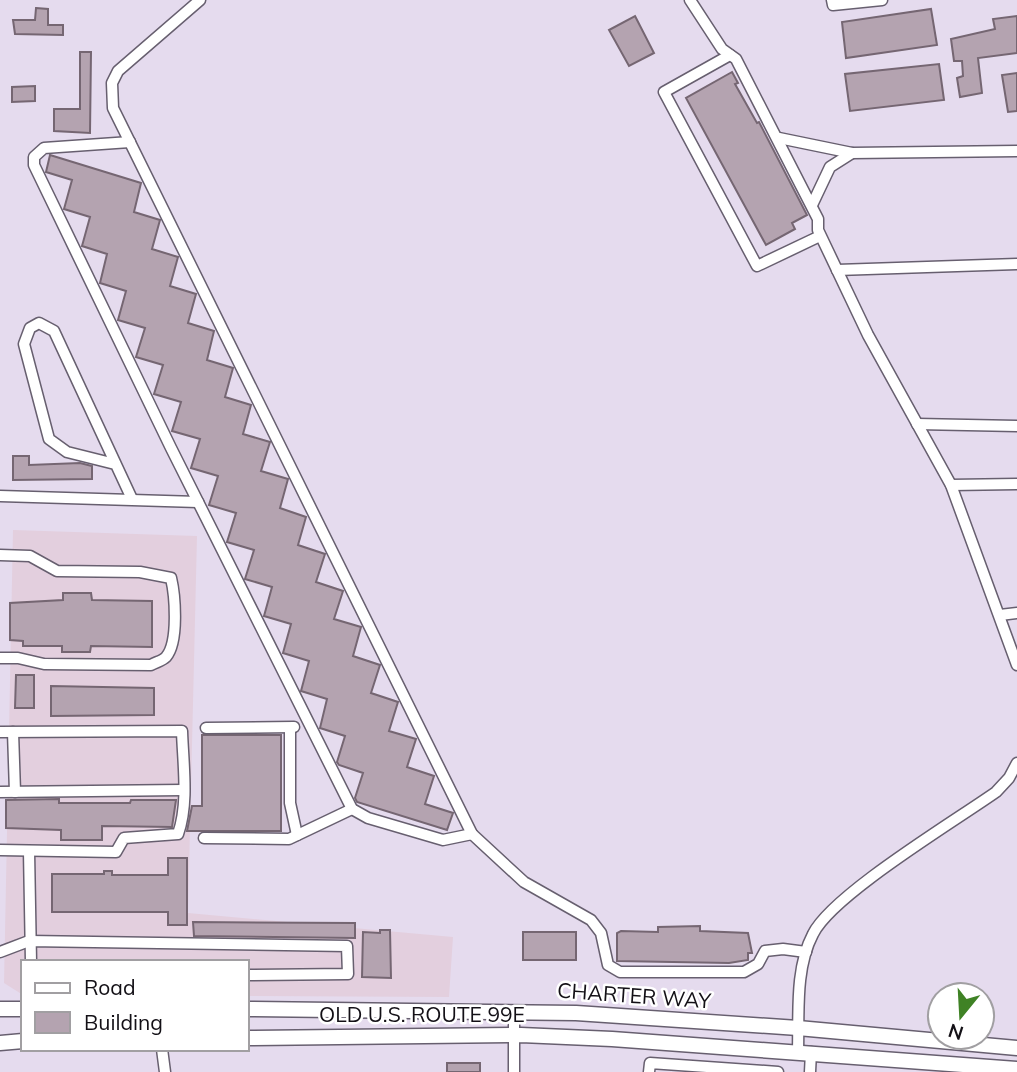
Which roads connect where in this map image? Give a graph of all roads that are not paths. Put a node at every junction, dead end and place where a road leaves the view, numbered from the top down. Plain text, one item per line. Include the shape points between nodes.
1 (200, 0) edge
2 (690, 0) edge
3 (832, 0) edge
4 (882, 0) edge
5 (730, 55) junction
6 (779, 138) junction
7 (130, 142) junction
8 (1017, 151) edge
9 (852, 153) junction
10 (811, 205) junction
11 (820, 236) junction
12 (1017, 264) edge
13 (837, 270) junction
14 (917, 424) junction
15 (1017, 426) edge
16 (115, 464) junction
17 (1017, 484) edge
18 (951, 485) junction
19 (0, 496) edge
20 (132, 499) junction
21 (198, 502) junction
22 (0, 555) edge
23 (1017, 613) edge
24 (1000, 615) junction
25 (1014, 647) edge
26 (0, 658) edge
27 (1017, 665) edge
28 (306, 722) junction
29 (206, 728) dead end
30 (290, 729) junction
31 (0, 732) edge
32 (13, 732) junction
33 (1017, 763) edge
34 (183, 790) junction
35 (0, 792) edge
36 (15, 792) junction
37 (352, 809) junction
38 (472, 834) junction
39 (297, 835) junction
40 (204, 838) dead end
41 (0, 850) edge
42 (29, 851) junction
43 (29, 941) junction
44 (0, 952) edge
45 (806, 952) junction
46 (31, 960) edge
47 (248, 975) edge
48 (0, 1009) edge
49 (21, 1009) edge
50 (248, 1009) edge
51 (514, 1011) junction
52 (798, 1028) junction
53 (514, 1035) junction
54 (248, 1038) edge
55 (21, 1041) edge
56 (0, 1043) edge
57 (1017, 1048) edge
58 (162, 1051) edge
59 (804, 1051) junction
60 (1017, 1069) edge
61 (165, 1072) edge
62 (514, 1072) edge
63 (649, 1072) edge
64 (778, 1072) edge
65 (810, 1072) edge
66 (973, 1072) edge

1 - 7 street via 114,77 113,108
2 - 5 street
3 - 4 street via 833,5
5 - 6 street
5 - 11 street via 664,92 757,266
6 - 9 street
6 - 10 street
7 - 21 street via 44,148 34,157 34,165
7 - 38 street
8 - 9 street
9 - 10 street via 831,167
10 - 11 street
11 - 13 street
12 - 13 street
13 - 14 street
14 - 15 street
14 - 18 street
16 - 16 street via 54,331 39,323 30,328 24,344 50,439 67,452
16 - 20 street
17 - 18 street
18 - 24 street
19 - 20 street
20 - 21 street
21 - 28 street
22 - 26 street via 30,556 57,571 141,572 171,578 175,593 170,649 163,660 151,664 44,664
23 - 24 street
24 - 25 street
25 - 27 street
28 - 30 street
28 - 37 street
29 - 30 street
30 - 39 street via 290,803
31 - 32 street
32 - 34 street via 182,731
32 - 36 street
33 - 45 street via 996,792 840,902 820,923
34 - 36 street
34 - 42 street via 178,834 124,838 116,852
35 - 36 street
37 - 38 street via 438,839
37 - 39 street
38 - 45 street via 524,882 591,920 601,933 608,965 620,972 744,972 758,964 765,951
39 - 40 street via 283,840
41 - 42 street
42 - 43 street
43 - 44 street
43 - 46 street
43 - 47 street via 347,946 348,974
45 - 52 street
48 - 49 main road
50 - 51 main road, CHARTER WAY
51 - 52 main road, CHARTER WAY
51 - 53 street
52 - 57 main road, CHARTER WAY
52 - 59 street
53 - 54 main road, OLD U.S. ROUTE 99E
53 - 59 main road, OLD U.S. ROUTE 99E
53 - 62 street
55 - 56 main road
58 - 61 street
59 - 60 main road, OLD U.S. ROUTE 99E
59 - 65 street
59 - 66 main road via 822,1060
63 - 64 street via 650,1063

